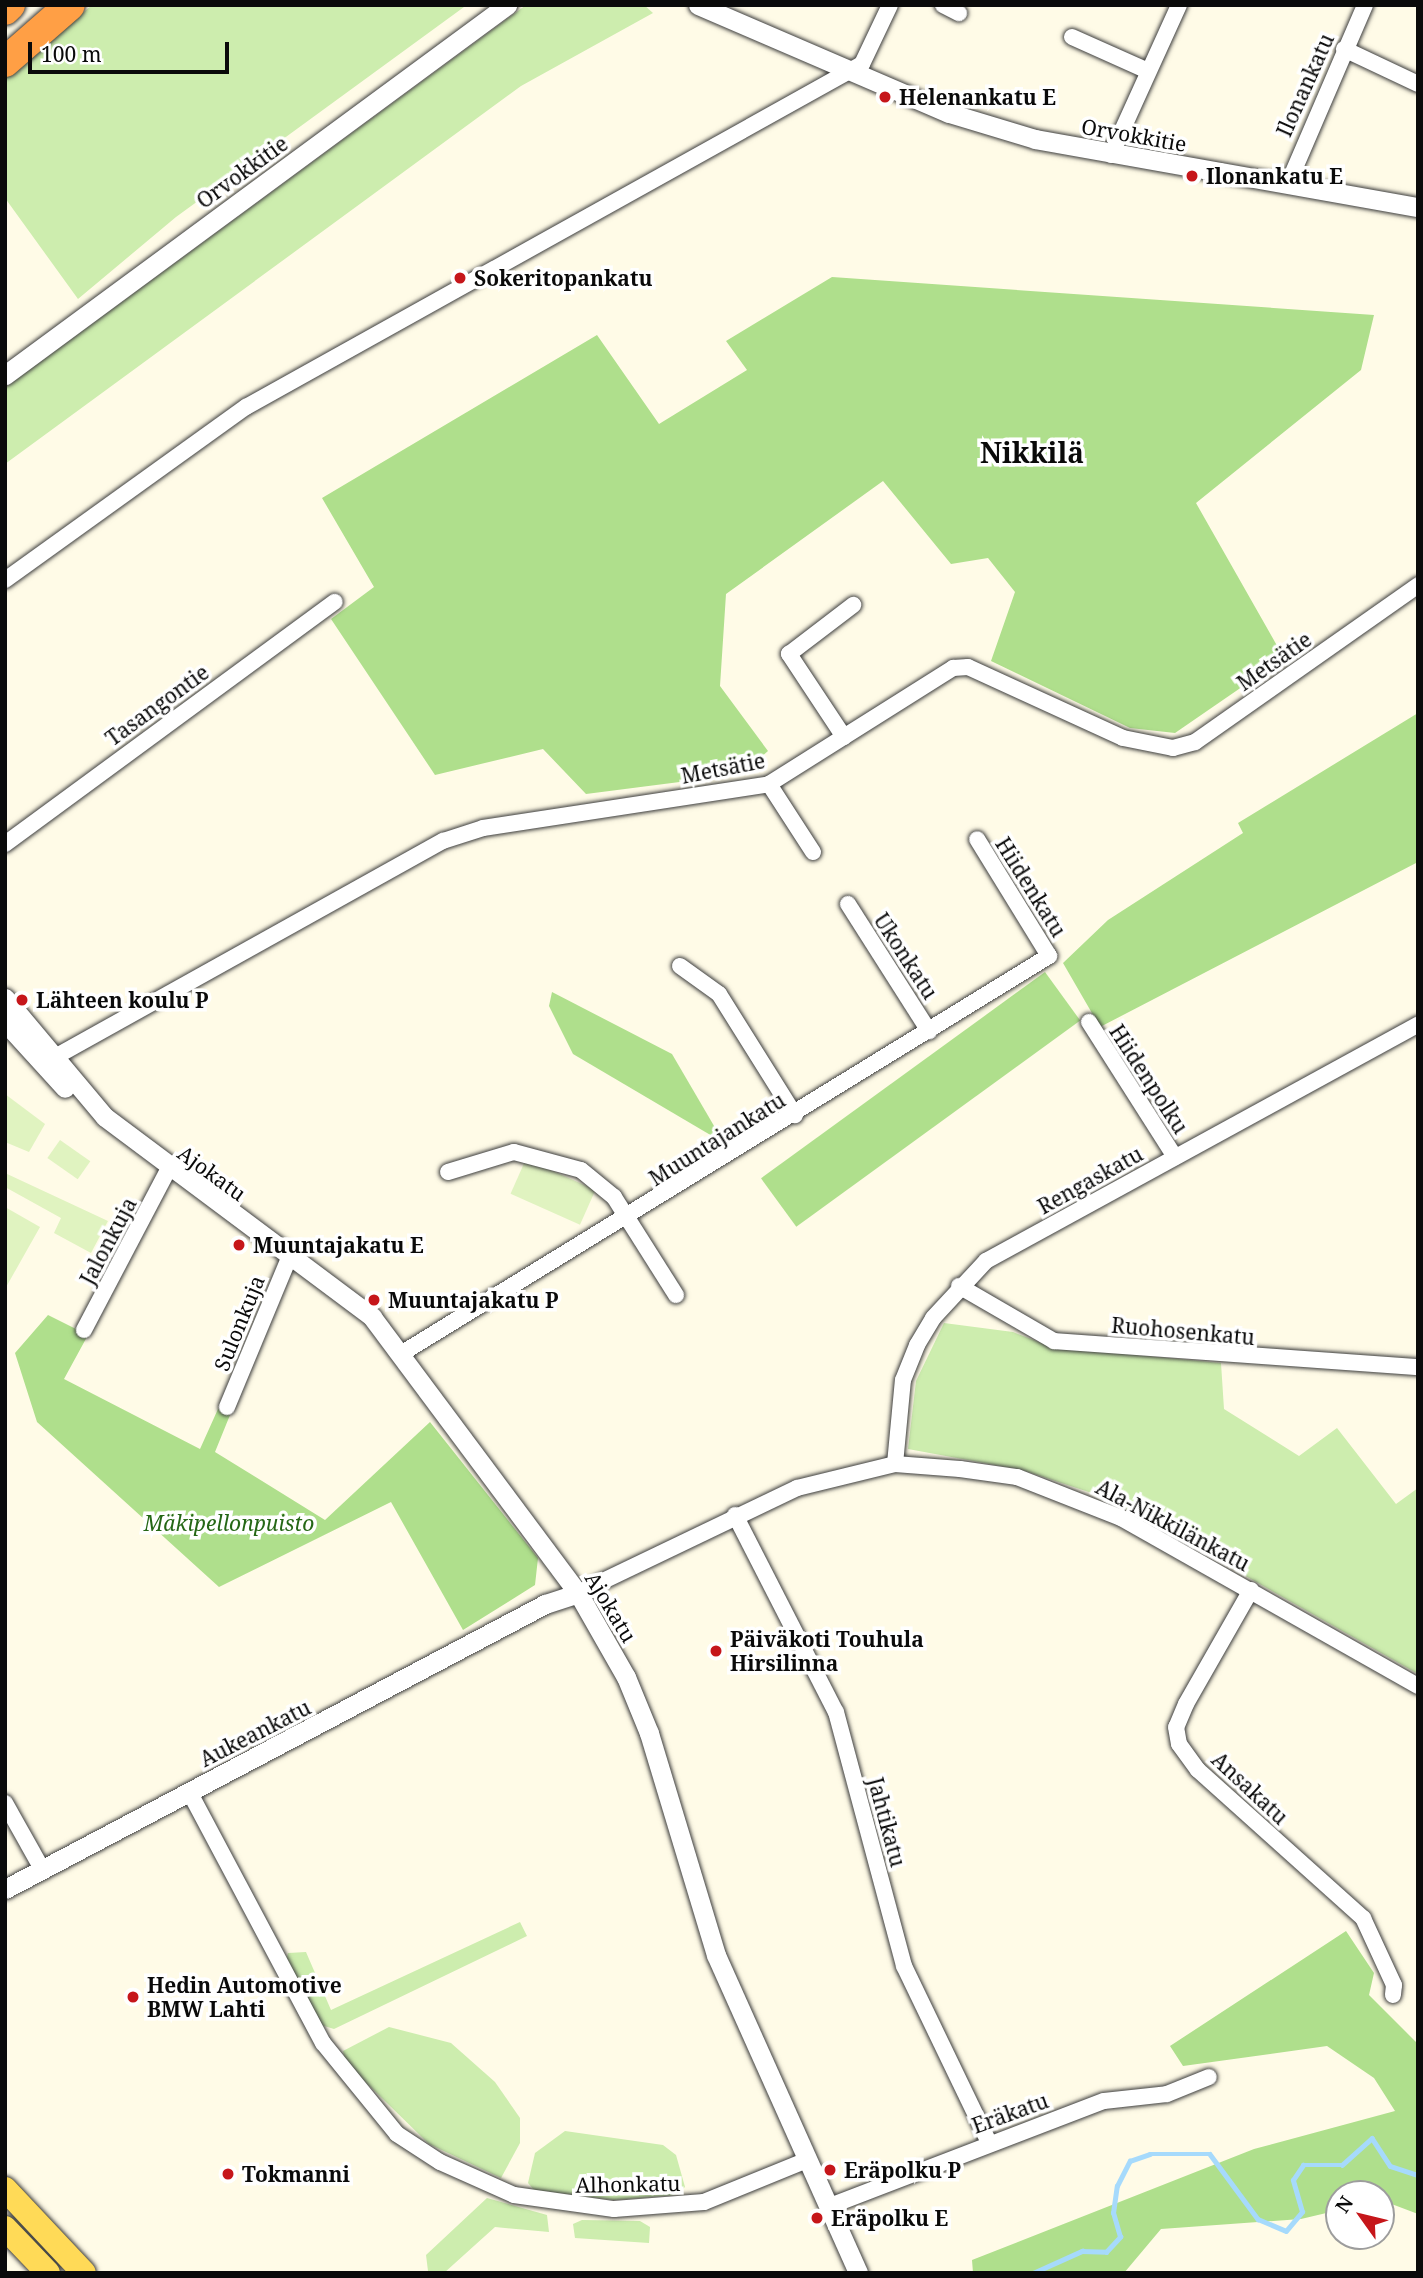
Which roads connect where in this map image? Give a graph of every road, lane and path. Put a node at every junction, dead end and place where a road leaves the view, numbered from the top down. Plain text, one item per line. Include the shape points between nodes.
1 (10, 5) edge
2 (70, 5) edge
3 (507, 5) edge
4 (698, 5) edge
5 (890, 5) edge
6 (943, 5) edge
7 (1179, 5) edge
8 (1365, 5) edge
9 (5, 10) edge
10 (959, 13) dead end
11 (1072, 37) dead end
12 (1344, 49) junction
13 (5, 61) edge
14 (848, 71) junction
15 (1148, 71) junction
16 (1418, 84) edge
17 (1111, 155) junction
18 (1288, 184) junction
19 (1418, 207) edge
20 (5, 375) edge
21 (5, 580) edge
22 (1418, 585) edge
23 (335, 602) dead end
24 (853, 605) dead end
25 (844, 737) junction
26 (769, 784) junction
27 (977, 839) dead end
28 (5, 844) edge
29 (813, 852) dead end
30 (848, 904) dead end
31 (1049, 956) joint
32 (680, 966) dead end
33 (5, 998) edge
34 (5, 1022) edge
35 (1089, 1022) dead end
36 (1418, 1024) edge
37 (929, 1031) junction
38 (48, 1061) junction
39 (795, 1115) junction
40 (1175, 1157) junction
41 (169, 1171) junction
42 (448, 1172) dead end
43 (626, 1220) junction
44 (290, 1256) junction
45 (959, 1286) junction
46 (676, 1295) dead end
47 (84, 1330) dead end
48 (404, 1352) junction
49 (1418, 1367) edge
50 (228, 1407) dead end
51 (895, 1464) junction
52 (735, 1515) junction
53 (1251, 1590) junction
54 (578, 1593) junction
55 (1418, 1686) edge
56 (190, 1793) junction
57 (5, 1803) edge
58 (42, 1869) junction
59 (5, 1889) edge
60 (1393, 1995) dead end
61 (1209, 2077) dead end
62 (989, 2143) junction
63 (807, 2160) junction
64 (5, 2189) edge
65 (830, 2206) junction
66 (5, 2228) edge
67 (48, 2273) edge
68 (84, 2273) edge
69 (858, 2273) edge

1 - 9 highway
2 - 13 highway
3 - 20 street, Orvokkitie
4 - 14 street, Orvokkitie
5 - 14 street via 862,64
6 - 10 street
7 - 15 street
8 - 12 street, Ilonankatu
11 - 15 street
12 - 16 street
12 - 18 street, Ilonankatu
14 - 17 street, Orvokkitie via 992,127
14 - 21 street via 246,407
15 - 17 street
17 - 18 street, Orvokkitie
18 - 19 street, Orvokkitie
22 - 25 street, Metsätie via 1195,743 1173,748 1123,738 968,667 953,668
23 - 28 street, Tasangontie
24 - 25 street via 789,654
25 - 26 street, Metsätie
26 - 29 street
26 - 38 street, Metsätie via 483,828 443,841
27 - 31 street, Hiidenkatu
30 - 37 street, Ukonkatu
31 - 37 street, Muuntajankatu
32 - 39 street via 719,994
33 - 38 street, Ajokatu
34 - 38 street, Ajokatu
35 - 40 street, Hiidenpolku
36 - 40 street, Rengaskatu
37 - 39 street, Muuntajankatu
38 - 41 street, Ajokatu
39 - 43 street, Muuntajankatu
40 - 45 street, Rengaskatu via 986,1261
41 - 44 street, Ajokatu
41 - 47 street, Jalonkuja
42 - 43 street via 514,1152 551,1157 598,1181
43 - 46 street
43 - 48 street, Muuntajankatu
44 - 48 street, Ajokatu via 355,1301
44 - 50 street, Sulonkuja
45 - 49 street, Ruohosenkatu via 1054,1341
45 - 51 street, Rengaskatu via 933,1318 903,1380
48 - 54 street, Ajokatu
51 - 52 street, Ala-Nikkilänkatu via 797,1488
51 - 53 street, Ala-Nikkilänkatu via 1017,1478 1072,1495
52 - 54 street, Ala-Nikkilänkatu
52 - 62 street, Jahtikatu via 836,1712 904,1966
53 - 55 street, Ala-Nikkilänkatu
53 - 60 street, Ansakatu via 1186,1704 1176,1727 1179,1745 1198,1770 1363,1918 1394,1984
54 - 56 street, Aukeankatu via 552,1616 526,1619
54 - 63 street, Ajokatu via 626,1677 649,1733 716,1955
56 - 58 street, Aukeankatu
56 - 63 street, Alhonkatu via 323,2043 397,2134 440,2162 514,2194 614,2209 704,2202
57 - 58 street
58 - 59 street, Aukeankatu
61 - 62 street, Eräkatu via 1167,2094 1104,2101
62 - 65 street, Eräkatu
63 - 65 street, Ajokatu
64 - 68 main road
65 - 69 street, Ajokatu
66 - 67 main road

